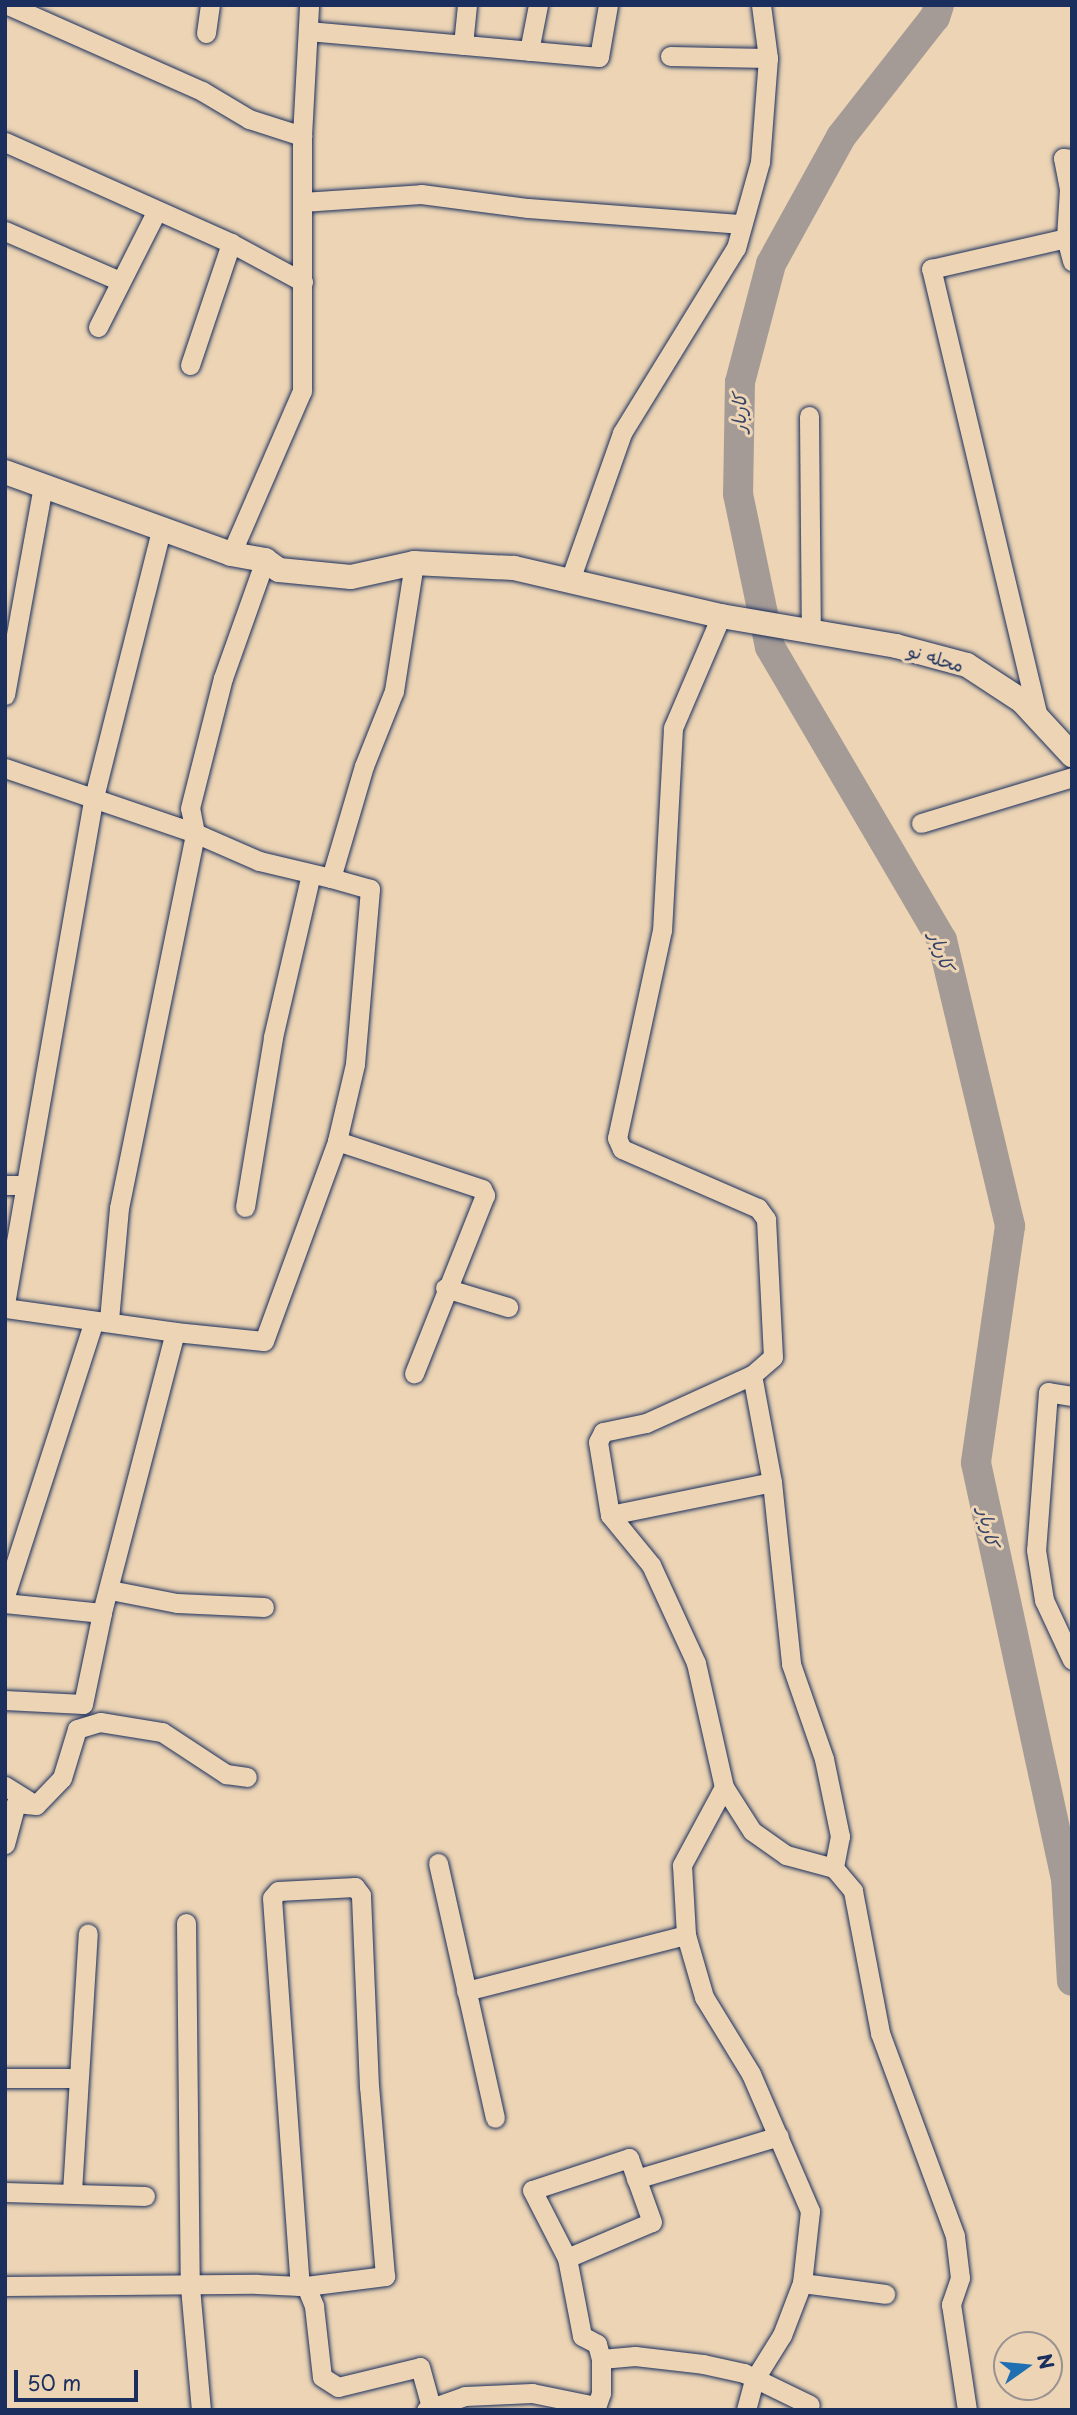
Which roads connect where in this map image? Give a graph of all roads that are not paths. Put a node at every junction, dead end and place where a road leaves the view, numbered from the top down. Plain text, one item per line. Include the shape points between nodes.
1 (8, 5) edge
2 (210, 5) edge
3 (309, 5) edge
4 (467, 5) edge
5 (538, 5) edge
6 (608, 5) edge
7 (761, 5) edge
8 (308, 31) junction
9 (206, 33) dead end
10 (463, 45) junction
11 (529, 51) junction
12 (670, 56) dead end
13 (768, 58) junction
14 (302, 136) junction
15 (5, 142) edge
16 (1072, 159) edge
17 (302, 202) junction
18 (156, 212) junction
19 (742, 224) junction
20 (5, 231) edge
21 (1066, 238) junction
22 (231, 243) junction
23 (1072, 261) edge
24 (120, 281) junction
25 (303, 282) junction
26 (98, 327) dead end
27 (190, 365) dead end
28 (809, 416) dead end
29 (5, 472) edge
30 (43, 486) junction
31 (161, 530) junction
32 (231, 554) junction
33 (265, 560) junction
34 (414, 563) junction
35 (570, 580) junction
36 (725, 616) junction
37 (811, 629) junction
38 (5, 695) edge
39 (1038, 718) junction
40 (1072, 755) edge
41 (5, 768) edge
42 (1072, 777) edge
43 (93, 802) junction
44 (921, 823) dead end
45 (195, 833) junction
46 (311, 874) junction
47 (331, 878) junction
48 (338, 1141) junction
49 (14, 1185) edge
50 (245, 1207) dead end
51 (445, 1288) junction
52 (5, 1306) edge
53 (508, 1307) dead end
54 (101, 1322) junction
55 (175, 1332) junction
56 (414, 1373) dead end
57 (752, 1375) junction
58 (1072, 1396) edge
59 (772, 1482) junction
60 (610, 1515) junction
61 (110, 1590) junction
62 (5, 1596) edge
63 (5, 1603) edge
64 (264, 1606) dead end
65 (102, 1613) junction
66 (1072, 1660) edge
67 (5, 1700) edge
68 (247, 1777) dead end
69 (5, 1786) edge
70 (723, 1787) junction
71 (36, 1805) junction
72 (5, 1844) edge
73 (438, 1863) dead end
74 (834, 1868) junction
75 (186, 1923) dead end
76 (88, 1933) dead end
77 (686, 1934) junction
78 (466, 1991) junction
79 (5, 2078) edge
80 (77, 2078) junction
81 (495, 2118) dead end
82 (779, 2136) junction
83 (636, 2179) junction
84 (5, 2192) edge
85 (72, 2192) junction
86 (145, 2196) dead end
87 (566, 2258) junction
88 (802, 2283) junction
89 (5, 2286) edge
90 (303, 2286) junction
91 (190, 2287) junction
92 (885, 2294) dead end
93 (601, 2359) junction
94 (754, 2380) junction
95 (810, 2405) dead end
96 (428, 2408) edge
97 (201, 2410) edge
98 (594, 2410) edge
99 (746, 2410) edge
100 (967, 2410) edge

1 - 14 street via 202,91 249,119
2 - 9 street
3 - 8 street
4 - 10 street
5 - 11 street
6 - 11 street via 599,57
7 - 13 street
8 - 10 street
8 - 14 street
10 - 11 street
12 - 13 street
13 - 19 street via 760,162
14 - 17 street
15 - 18 street
16 - 21 street via 1063,158 1069,189
17 - 19 street via 421,194 528,208
17 - 25 street
18 - 22 street
18 - 24 street
19 - 35 street via 736,248 622,433
20 - 24 street
21 - 23 street
21 - 39 street via 931,269
22 - 25 street
22 - 27 street
24 - 26 street
25 - 32 street via 302,391
28 - 37 street
29 - 30 street, محله نو
30 - 31 street, محله نو
30 - 38 street
31 - 32 street, محله نو
31 - 43 street
32 - 33 street, محله نو
33 - 34 street, محله نو via 279,569 351,577
33 - 45 street via 223,678 190,808
34 - 35 street, محله نو via 514,568
34 - 47 street via 394,691 364,766
35 - 36 street, محله نو
36 - 37 street, محله نو
36 - 57 street via 673,728 662,930 617,1138 622,1149 758,1208 766,1219 773,1357
37 - 39 street, محله نو via 967,666 1022,701
39 - 40 street, محله نو
41 - 43 street
42 - 44 street
43 - 45 street
43 - 49 street
45 - 46 street via 259,861
45 - 54 street via 119,1208
46 - 47 street
46 - 50 street via 273,1037
47 - 48 street via 370,889 355,1064
48 - 51 street via 482,1189 484,1201
48 - 55 street via 264,1341
49 - 52 street
51 - 53 street
51 - 56 street
52 - 54 street
54 - 55 street
54 - 62 street
55 - 61 street
57 - 59 street
57 - 60 street via 646,1423 599,1436
58 - 66 street via 1048,1392 1036,1550 1045,1600
59 - 60 street
59 - 74 street via 791,1664 824,1759 840,1836
60 - 70 street via 651,1565 696,1663
61 - 64 street via 177,1603
61 - 65 street
63 - 65 street
65 - 67 street via 83,1704
68 - 71 street via 226,1774 162,1732 100,1722 77,1729 62,1778
69 - 71 street
70 - 74 street via 752,1831 786,1855
70 - 77 street via 682,1865
71 - 72 street via 16,1803
73 - 78 street
74 - 100 street via 853,1891 880,2033 955,2236 960,2278 951,2304
75 - 91 street
76 - 80 street
77 - 78 street
77 - 82 street via 705,1997 739,2049
78 - 81 street
79 - 80 street
80 - 85 street
82 - 83 street
82 - 88 street via 810,2211
83 - 87 street via 652,2221
83 - 87 street via 629,2158 532,2190
84 - 85 street
85 - 86 street
87 - 93 street via 582,2336 597,2344
88 - 92 street
88 - 94 street via 782,2335
89 - 91 street
90 - 90 street via 384,2276 360,1895 355,1887 278,1891 272,1898
90 - 91 street
90 - 96 street via 314,2306 322,2377 338,2387 421,2367
91 - 97 street
93 - 94 street via 635,2356 703,2364 744,2373
93 - 98 street via 601,2393
94 - 95 street
94 - 99 street
96 - 98 street via 465,2396 532,2392 591,2405

